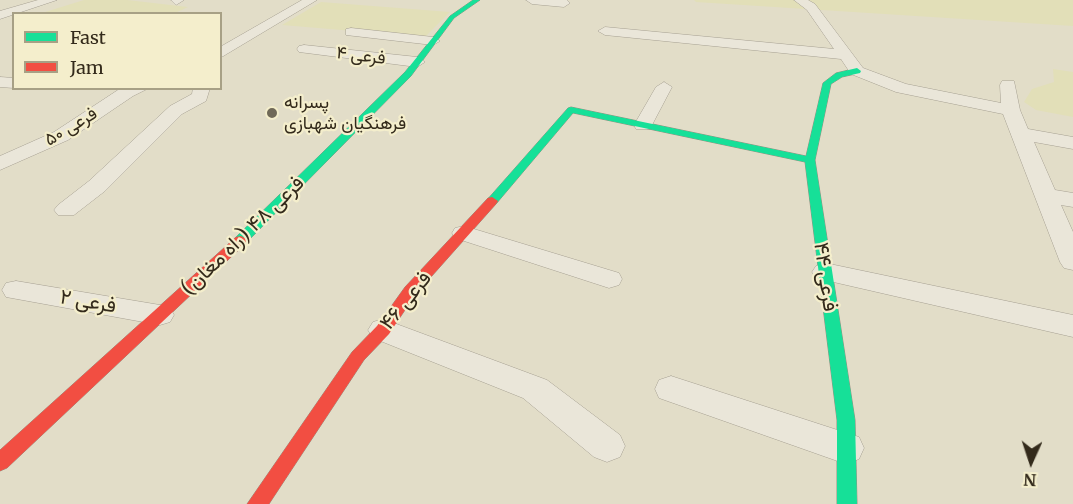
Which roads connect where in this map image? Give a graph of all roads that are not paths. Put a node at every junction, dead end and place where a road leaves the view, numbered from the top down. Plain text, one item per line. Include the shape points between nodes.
1 (51, 0) edge
2 (311, 0) edge
3 (477, 0) edge
4 (532, 0) edge
5 (800, 0) edge
6 (564, 3) dead end
7 (0, 15) edge
8 (605, 31) dead end
9 (351, 33) dead end
10 (433, 41) junction
11 (304, 49) dead end
12 (222, 53) edge
13 (846, 55) junction
14 (417, 62) junction
15 (857, 71) junction
16 (1008, 85) dead end
17 (664, 87) dead end
18 (134, 90) edge
19 (202, 90) edge
20 (1011, 110) junction
21 (643, 125) junction
22 (1021, 134) junction
23 (1073, 144) edge
24 (810, 160) junction
25 (0, 164) edge
26 (1046, 195) junction
27 (1073, 200) edge
28 (66, 210) dead end
29 (464, 233) junction
30 (1073, 262) edge
31 (825, 272) junction
32 (609, 279) dead end
33 (16, 290) dead end
34 (160, 315) junction
35 (1073, 326) edge
36 (383, 330) junction
37 (671, 389) dead end
38 (607, 446) dead end
39 (846, 448) junction
40 (0, 462) edge
41 (257, 504) edge
42 (847, 504) edge

1 - 7 street
2 - 12 street
3 - 10 street, فرعی ۴۸ (راه مغان) via 452,17
4 - 6 street
5 - 13 street via 811,7
8 - 13 street
9 - 10 street
10 - 14 street, فرعی ۴۸ (راه مغان)
11 - 14 street, فرعی ۴
13 - 15 street
14 - 34 street, فرعی ۴۸ (راه مغان)
15 - 20 street via 902,88
15 - 24 street, فرعی ۴۴ via 827,83
16 - 20 street
17 - 21 street
18 - 25 street, فرعی ۵۰ via 61,136
19 - 28 street via 200,97 176,110 115,170
20 - 22 street
21 - 24 street
21 - 29 street, فرعی ۴۶ via 571,110
22 - 23 street
22 - 26 street
24 - 31 street, فرعی ۴۴
26 - 27 street
26 - 30 street
29 - 32 street
29 - 36 street, فرعی ۴۶ via 410,291
31 - 35 street
31 - 39 street, فرعی ۴۴ via 846,420
33 - 34 street, فرعی ۲
34 - 40 street, فرعی ۴۸ (راه مغان)
36 - 38 street via 535,389
36 - 41 street, فرعی ۴۶ via 358,356
37 - 39 street
39 - 42 street, فرعی ۴۴

